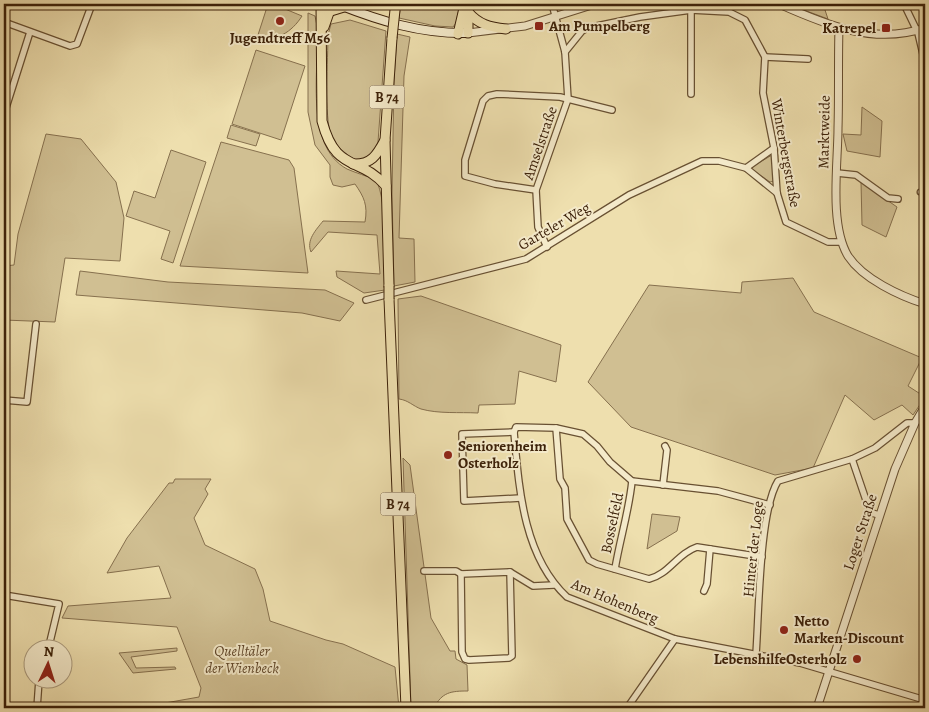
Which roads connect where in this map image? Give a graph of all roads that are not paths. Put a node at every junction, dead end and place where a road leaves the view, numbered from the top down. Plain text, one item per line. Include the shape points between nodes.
1 (92, 4) edge
2 (552, 4) edge
3 (570, 4) edge
4 (779, 4) edge
5 (904, 4) edge
6 (592, 5) edge
7 (331, 6) edge
8 (467, 6) edge
9 (395, 7) edge
10 (691, 10) junction
11 (556, 17) junction
12 (4, 22) edge
13 (839, 28) junction
14 (925, 28) edge
15 (506, 29) junction
16 (917, 31) junction
17 (30, 32) junction
18 (468, 33) junction
19 (458, 34) junction
20 (565, 52) junction
21 (765, 57) junction
22 (808, 59) dead end
23 (925, 66) edge
24 (691, 94) dead end
25 (568, 99) junction
26 (612, 110) dead end
27 (4, 114) edge
28 (386, 140) junction
29 (774, 148) junction
30 (350, 164) junction
31 (746, 168) junction
32 (837, 173) junction
33 (386, 186) junction
34 (536, 190) junction
35 (777, 193) junction
36 (898, 200) dead end
37 (841, 239) junction
38 (547, 247) junction
39 (366, 300) dead end
40 (925, 304) edge
41 (36, 324) dead end
42 (4, 400) edge
43 (925, 406) edge
44 (915, 423) junction
45 (556, 428) junction
46 (515, 430) junction
47 (665, 446) dead end
48 (852, 459) junction
49 (632, 481) junction
50 (663, 485) junction
51 (521, 498) junction
52 (770, 504) junction
53 (879, 515) junction
54 (710, 550) junction
55 (762, 557) junction
56 (615, 569) junction
57 (424, 571) dead end
58 (510, 572) junction
59 (461, 574) junction
60 (554, 585) junction
61 (704, 591) dead end
62 (4, 595) edge
63 (675, 639) junction
64 (51, 640) edge
65 (756, 654) junction
66 (829, 670) junction
67 (38, 690) edge
68 (925, 700) edge
69 (37, 708) edge
70 (406, 708) edge
71 (524, 708) edge
72 (590, 708) edge
73 (627, 708) edge
74 (817, 708) edge

1 - 17 street via 77,44 70,46
2 - 11 street
3 - 6 street
4 - 13 street
5 - 16 street
6 - 11 street
7 - 19 main road via 398,26
7 - 30 main road via 322,32 322,121 330,145
8 - 15 main road via 486,26
8 - 18 main road
8 - 19 main road
9 - 28 main road, B 74, bridge
10 - 20 street via 587,28
10 - 21 street via 729,12 745,20
10 - 24 street
11 - 15 street
11 - 20 street, Amselstraße
12 - 17 street
13 - 16 street via 890,36
13 - 32 street, Marktweide
14 - 16 street
15 - 18 street
16 - 23 street
17 - 27 street
18 - 19 main road
20 - 25 street, Amselstraße
21 - 22 street
21 - 29 street, Winterbergstraße via 763,93
25 - 26 street
25 - 34 street, Amselstraße
25 - 34 street via 497,94 483,101 465,160 465,176
28 - 30 main road via 374,159
28 - 33 main road, B 74
29 - 31 street
29 - 35 street, Winterbergstraße
30 - 33 main road via 377,176
31 - 35 street, Garteler Weg
31 - 38 street, Garteler Weg via 720,161 698,162 629,195
32 - 36 street via 856,175 888,198
32 - 37 street, Marktweide
33 - 70 main road, B 74, bridge
34 - 38 street, Amselstraße via 538,227
35 - 37 street, Winterbergstraße via 786,222 828,242
37 - 40 street via 853,263 862,271
38 - 39 street, Garteler Weg via 526,259
41 - 42 street via 28,402
43 - 44 street, Loger Straße
44 - 48 street, Hinter der Loge via 907,423 875,448
44 - 53 street, Loger Straße
45 - 46 street
45 - 49 street via 584,434
45 - 56 street via 566,519 589,560
46 - 51 street, Am Hohenberg
46 - 51 street via 462,434 464,501
47 - 50 street
48 - 52 street, Hinter der Loge via 778,481
48 - 53 street via 870,509
49 - 50 street
49 - 56 street, Bosselfeld via 629,511 621,531
50 - 52 street via 718,492
51 - 60 street, Am Hohenberg via 534,548
52 - 55 street, Hinter der Loge
53 - 66 street, Loger Straße
54 - 55 street
54 - 56 street via 697,547 688,550 658,577 649,579
54 - 61 street
55 - 65 street, Hinter der Loge
57 - 59 street via 456,571
58 - 59 street
58 - 59 street via 512,656 469,660 462,652
58 - 60 street via 533,586
60 - 63 street, Am Hohenberg via 566,597
62 - 64 street via 60,604
63 - 65 street, Am Hohenberg
63 - 73 street
65 - 66 street, Am Hohenberg
66 - 68 street, Am Hohenberg
66 - 74 street, Loger Straße
67 - 69 street
71 - 72 street

